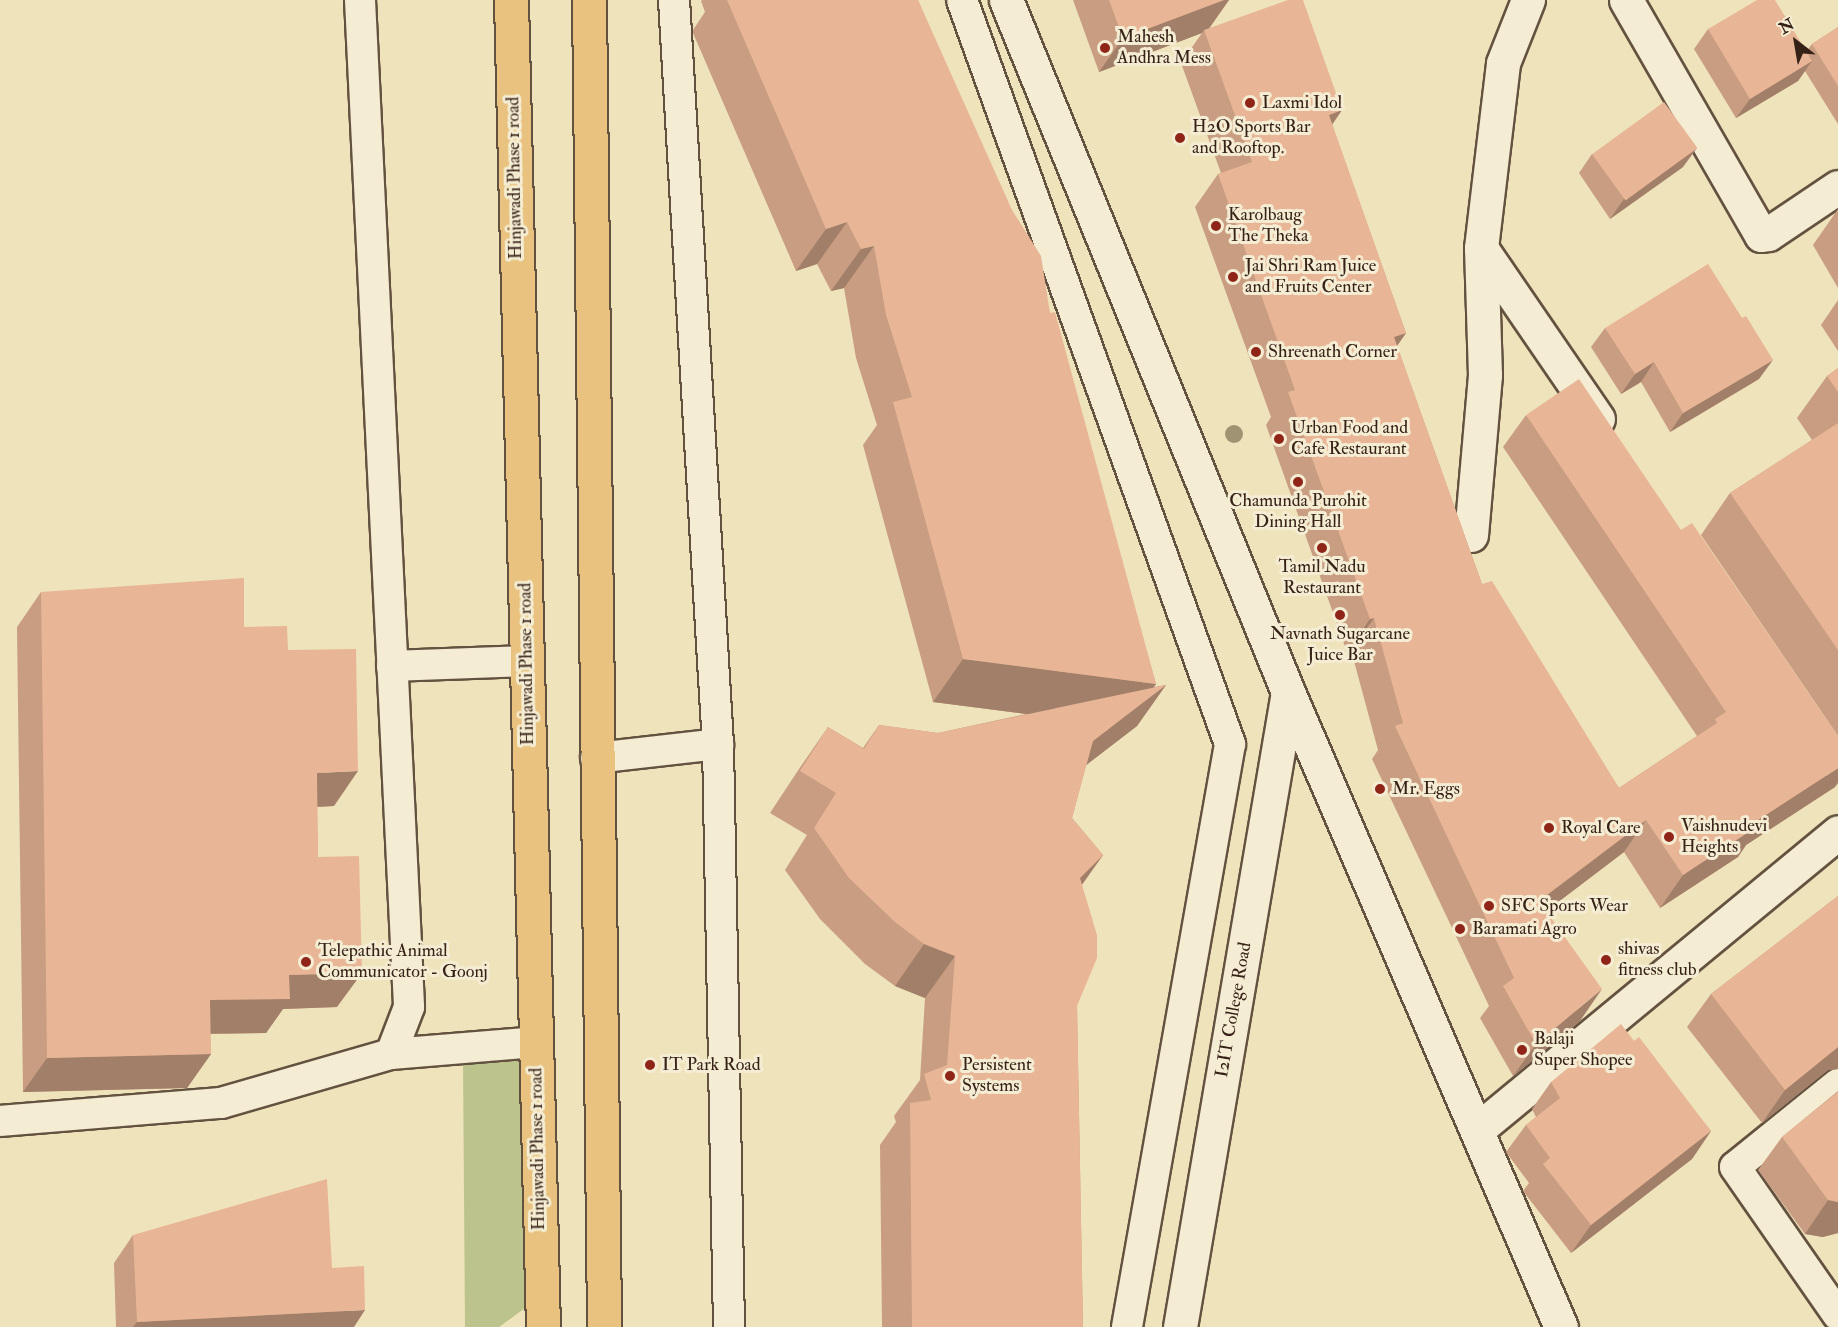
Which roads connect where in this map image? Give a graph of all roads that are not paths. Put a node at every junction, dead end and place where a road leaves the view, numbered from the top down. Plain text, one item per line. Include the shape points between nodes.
1 (360, 0) edge
2 (511, 0) edge
3 (589, 0) edge
4 (674, 0) edge
5 (962, 0) edge
6 (1006, 0) edge
7 (1528, 0) edge
8 (1626, 0) edge
9 (1838, 187) edge
10 (1481, 248) junction
11 (1616, 445) edge
12 (1471, 535) dead end
13 (526, 661) junction
14 (392, 666) junction
15 (1288, 692) junction
16 (718, 744) junction
17 (596, 758) junction
18 (1838, 832) edge
19 (536, 1042) junction
20 (391, 1054) junction
21 (1838, 1084) edge
22 (0, 1121) edge
23 (1477, 1130) junction
24 (1838, 1315) edge
25 (543, 1327) edge
26 (604, 1327) edge
27 (729, 1327) edge
28 (1127, 1327) edge
29 (1180, 1327) edge
30 (1560, 1327) edge
31 (1824, 1327) edge

1 - 14 lane
2 - 13 main road, Hinjawadi Phase 1 road
3 - 17 main road
4 - 16 lane
5 - 28 lane via 1230,744
6 - 15 street
7 - 10 street via 1503,63
8 - 9 street via 1759,233 1768,234
10 - 11 street
10 - 12 street via 1485,375
13 - 14 lane
13 - 19 main road, Hinjawadi Phase 1 road
14 - 20 lane via 409,1007
15 - 23 street
15 - 29 street, I2IT College Road
16 - 17 lane
16 - 27 lane
17 - 26 main road
18 - 23 street
19 - 20 lane
19 - 25 main road, Hinjawadi Phase 1 road
20 - 22 lane via 221,1103
21 - 24 lane via 1735,1167
23 - 30 street
24 - 31 lane

